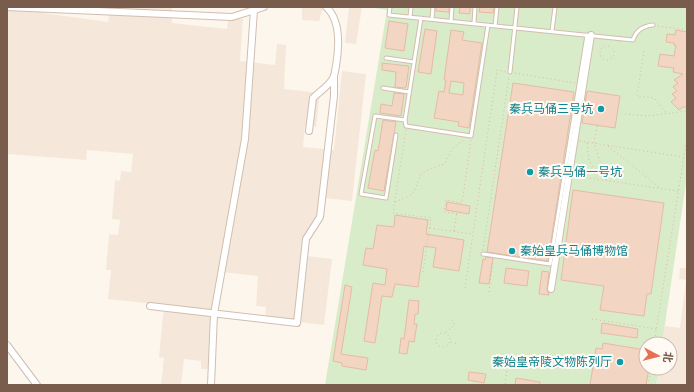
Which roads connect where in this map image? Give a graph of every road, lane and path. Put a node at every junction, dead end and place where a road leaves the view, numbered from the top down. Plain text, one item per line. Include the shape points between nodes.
1 (7, 7) edge
2 (264, 7) edge
3 (326, 7) edge
4 (390, 7) edge
5 (411, 7) edge
6 (433, 7) edge
7 (452, 7) edge
8 (475, 7) edge
9 (497, 7) edge
10 (517, 7) edge
11 (556, 7) edge
12 (100, 10) edge
13 (254, 10) junction
14 (410, 17) junction
15 (421, 18) junction
16 (432, 19) junction
17 (451, 21) junction
18 (474, 23) junction
19 (488, 25) junction
20 (653, 25) joint
21 (496, 26) junction
22 (515, 28) junction
23 (687, 30) edge
24 (552, 31) junction
25 (589, 35) junction
26 (644, 51) dead end
27 (386, 58) dead end
28 (610, 59) joint
29 (414, 62) junction
30 (510, 72) junction
31 (334, 78) junction
32 (579, 83) junction
33 (383, 88) dead end
34 (409, 92) junction
35 (687, 111) edge
36 (625, 114) dead end
37 (667, 114) junction
38 (405, 120) junction
39 (406, 126) junction
40 (597, 126) dead end
41 (309, 131) dead end
42 (396, 135) dead end
43 (467, 135) junction
44 (472, 136) junction
45 (687, 137) edge
46 (574, 140) junction
47 (587, 142) junction
48 (594, 144) junction
49 (608, 145) junction
50 (684, 157) junction
51 (569, 175) junction
52 (596, 179) junction
53 (606, 180) junction
54 (661, 188) junction
55 (678, 191) junction
56 (395, 202) junction
57 (429, 228) junction
58 (454, 231) junction
59 (472, 234) junction
60 (483, 254) joint
61 (494, 256) junction
62 (423, 272) dead end
63 (464, 288) dead end
64 (551, 289) dead end
65 (489, 292) dead end
66 (150, 306) dead end
67 (214, 314) junction
68 (451, 319) dead end
69 (592, 319) dead end
70 (657, 329) junction
71 (445, 333) junction
72 (656, 336) edge
73 (450, 341) junction
74 (458, 344) dead end
75 (7, 345) edge
76 (580, 366) dead end
77 (593, 368) dead end
78 (507, 369) dead end
79 (505, 384) edge
80 (37, 385) edge
81 (211, 385) edge

1 - 12 street
2 - 13 street
3 - 31 street via 330,11 339,40
4 - 14 lane via 389,15
5 - 14 lane
6 - 16 lane
7 - 17 lane
8 - 18 lane
9 - 21 lane
10 - 22 lane
11 - 24 lane
12 - 13 street via 232,17
13 - 67 street via 245,139
14 - 15 lane
15 - 16 lane
15 - 29 lane
16 - 17 lane
17 - 18 lane
18 - 19 lane
19 - 21 lane
19 - 44 lane
20 - 23 path
20 - 25 lane via 644,26 635,34 633,40
21 - 22 lane
22 - 24 lane
22 - 30 lane
24 - 25 lane
25 - 32 lane
25 - 46 street
26 - 37 path via 637,96 654,98
27 - 29 lane
28 - 28 path via 613,56 612,49 606,46 600,52 602,58
29 - 34 lane
30 - 32 path
30 - 59 path via 497,70
30 - 60 path
31 - 41 street via 313,98
31 - 67 street via 320,217 306,239 297,323
32 - 61 lane via 550,264
33 - 34 lane
34 - 38 lane
35 - 37 path
36 - 37 path
38 - 39 lane
38 - 42 lane via 375,116 361,194 386,198
39 - 43 lane
39 - 56 path
40 - 48 path
43 - 44 lane
43 - 56 path via 456,145 444,164 421,174 414,192
44 - 58 path via 462,202 446,200 444,212 457,213
45 - 50 path
46 - 47 path
46 - 51 street
47 - 48 path
47 - 52 path via 589,160
48 - 49 path
48 - 53 path via 606,170
49 - 50 path
49 - 54 path
50 - 55 path
51 - 52 path
51 - 64 street
52 - 53 path
53 - 54 path
54 - 55 path
55 - 70 path
56 - 57 path via 393,213 430,218
57 - 58 path
57 - 62 path
58 - 59 path
59 - 63 path
60 - 61 lane
61 - 65 path
66 - 67 street
67 - 81 street
68 - 71 path via 454,326
69 - 70 path
70 - 72 path
71 - 73 path
71 - 73 path via 439,334 437,342 444,347
73 - 74 path
75 - 80 street
76 - 77 path
78 - 79 path

